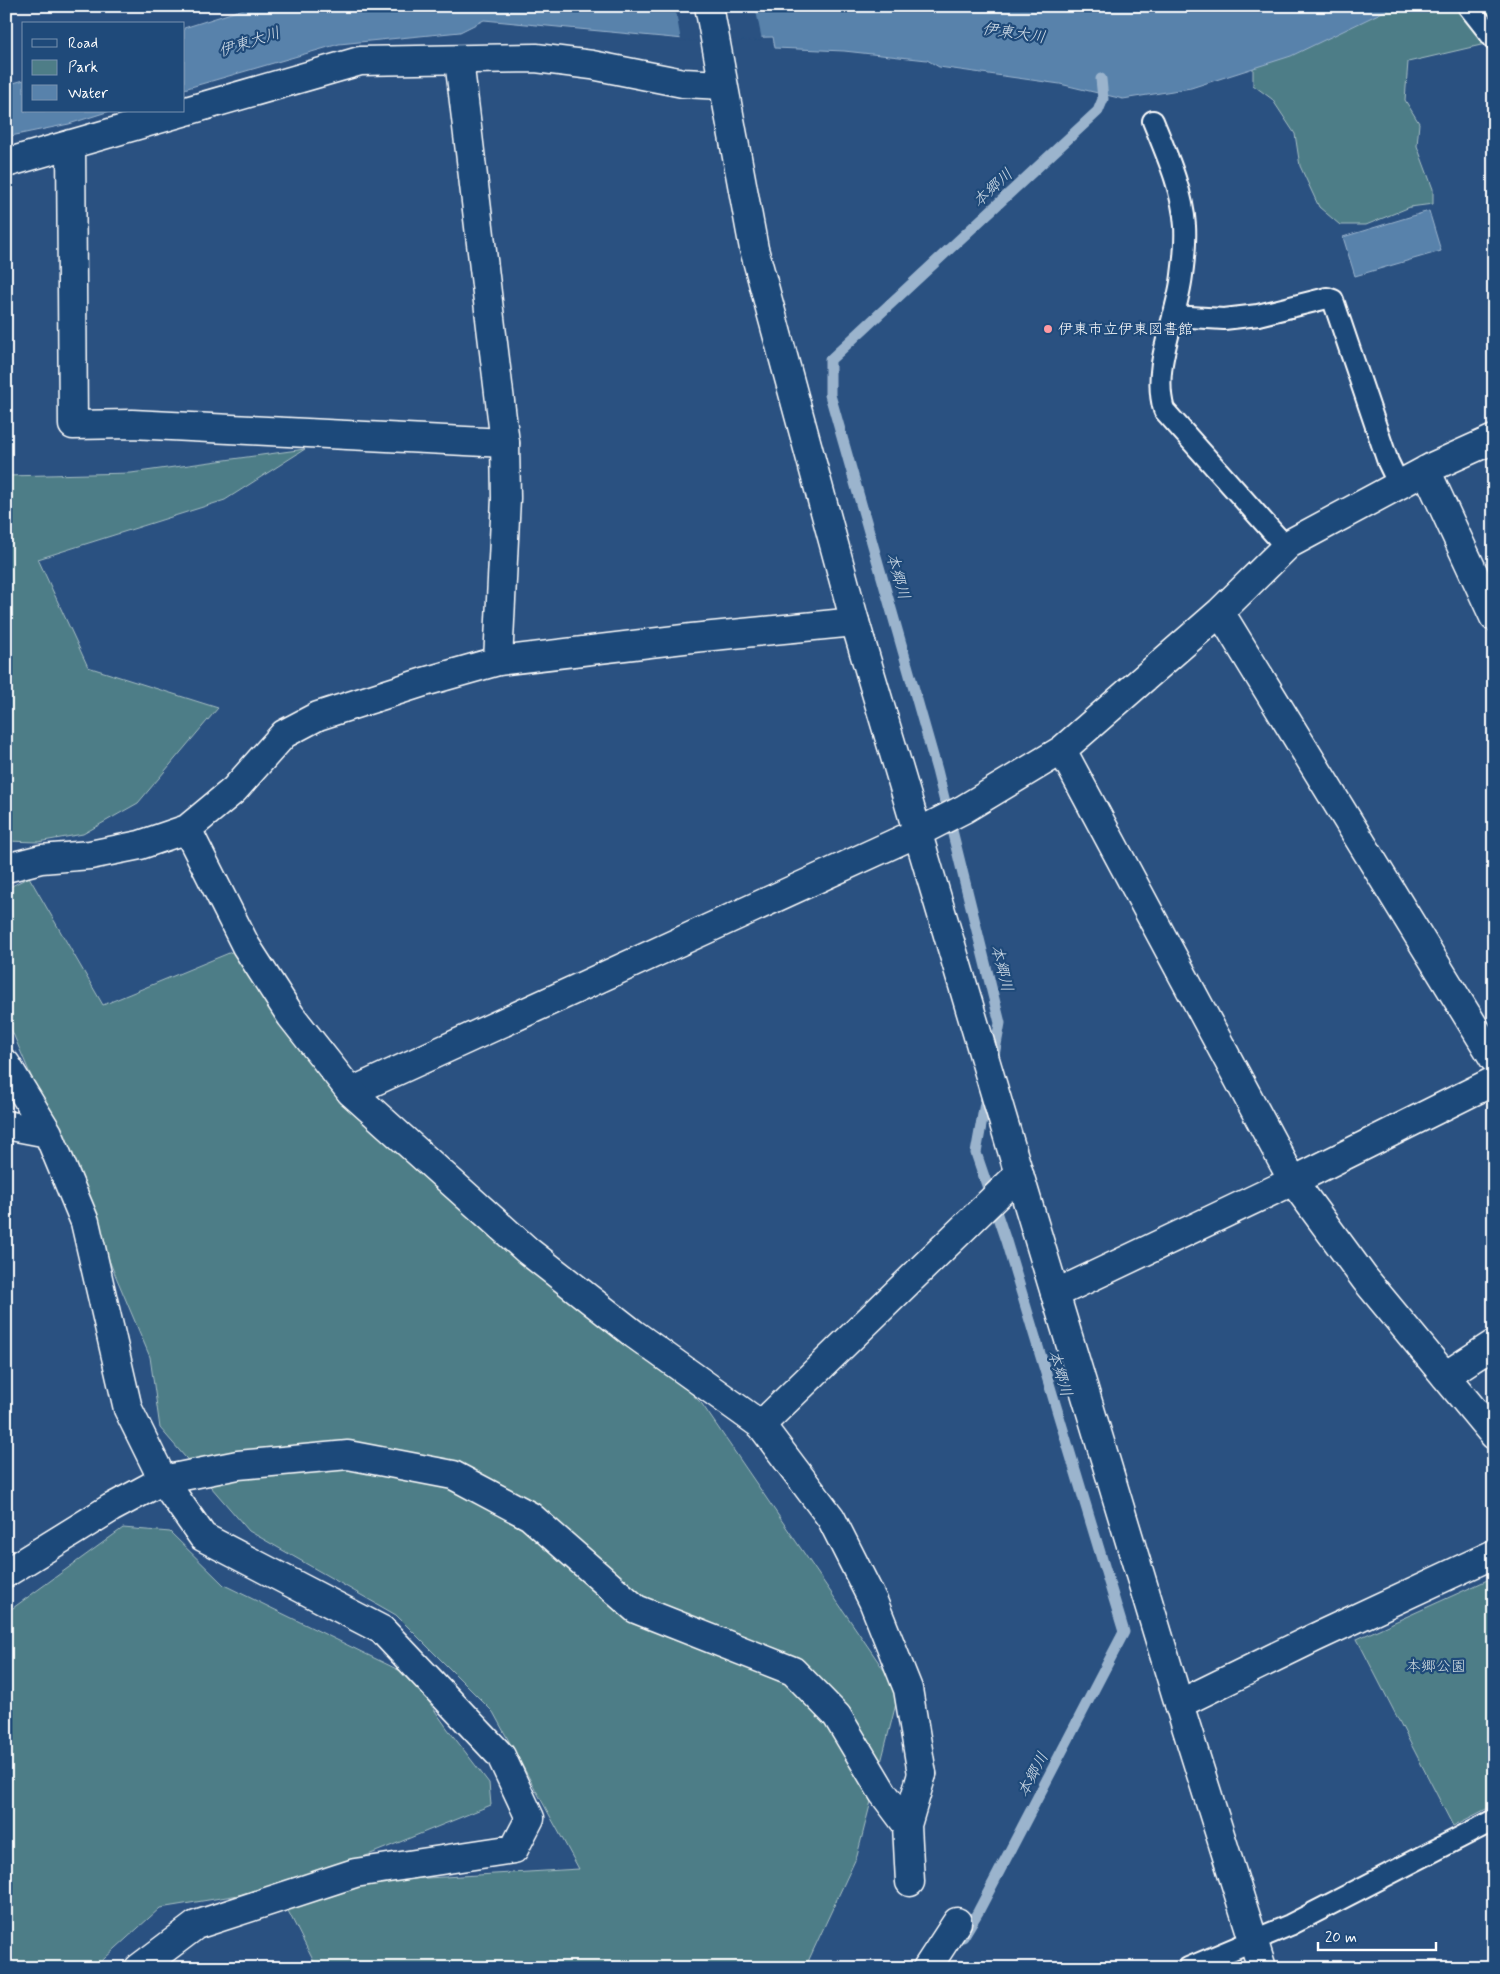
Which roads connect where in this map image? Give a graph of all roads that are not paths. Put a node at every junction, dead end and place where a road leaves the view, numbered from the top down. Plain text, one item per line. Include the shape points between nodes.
1 (709, 6) edge
2 (1468, 6) edge
3 (1494, 40) edge
4 (458, 60) junction
5 (721, 77) junction
6 (185, 111) edge
7 (182, 112) edge
8 (1153, 120) dead end
9 (71, 144) junction
10 (6, 163) edge
11 (1173, 316) junction
12 (1494, 438) edge
13 (505, 443) junction
14 (1426, 470) junction
15 (1399, 485) junction
16 (1286, 547) junction
17 (1220, 612) junction
18 (1494, 617) edge
19 (855, 622) junction
20 (498, 661) junction
21 (1062, 750) junction
22 (188, 828) junction
23 (921, 831) junction
24 (6, 868) edge
25 (1494, 1060) edge
26 (6, 1064) edge
27 (1494, 1081) edge
28 (351, 1092) junction
29 (6, 1125) edge
30 (48, 1133) junction
31 (1015, 1178) junction
32 (1293, 1181) junction
33 (1055, 1294) junction
34 (1494, 1344) edge
35 (1445, 1376) junction
36 (761, 1425) junction
37 (1494, 1436) edge
38 (163, 1480) junction
39 (1494, 1554) edge
40 (6, 1573) edge
41 (1179, 1704) junction
42 (1494, 1820) edge
43 (907, 1825) junction
44 (910, 1882) dead end
45 (956, 1922) dead end
46 (1253, 1940) junction
47 (139, 1968) edge
48 (927, 1968) edge
49 (1188, 1968) edge
50 (1262, 1968) edge

1 - 5 street
2 - 3 lane
4 - 5 street via 536,58 683,83
4 - 6 street via 360,61
4 - 13 street
5 - 19 street via 754,249
7 - 9 street
8 - 11 lane via 1172,169 1185,225 1182,277
9 - 10 street
9 - 13 street via 73,425 132,424
11 - 15 lane via 1224,319 1258,315 1327,298 1333,300
11 - 16 lane via 1164,350 1160,396 1164,410
12 - 14 street
13 - 20 street via 506,498
14 - 15 street
14 - 18 street
15 - 16 street
16 - 17 street
17 - 21 street
17 - 25 street
19 - 20 street
19 - 23 street
20 - 22 street via 344,707 284,734 234,790
21 - 23 street
21 - 32 street
22 - 24 street via 140,845 90,855 41,859
22 - 28 street via 246,946 292,1016
23 - 28 street
23 - 31 street via 1002,1120
26 - 30 street
27 - 32 street
28 - 36 street via 528,1251 634,1334
29 - 30 street
30 - 38 street via 85,1222 128,1409
31 - 33 street
31 - 36 street
32 - 33 street
32 - 35 street via 1365,1279
33 - 41 street
34 - 35 street
35 - 37 street
36 - 43 street via 831,1518 874,1601 908,1690 922,1774
38 - 40 street
38 - 43 street via 238,1466 348,1455 453,1475 530,1516 636,1609 793,1671 837,1716
38 - 47 street via 203,1537 382,1630 501,1756 530,1818 514,1849 355,1873 196,1926
39 - 41 street
41 - 46 street
42 - 46 lane via 1290,1925
43 - 44 street
45 - 48 street
46 - 49 lane
46 - 50 street

